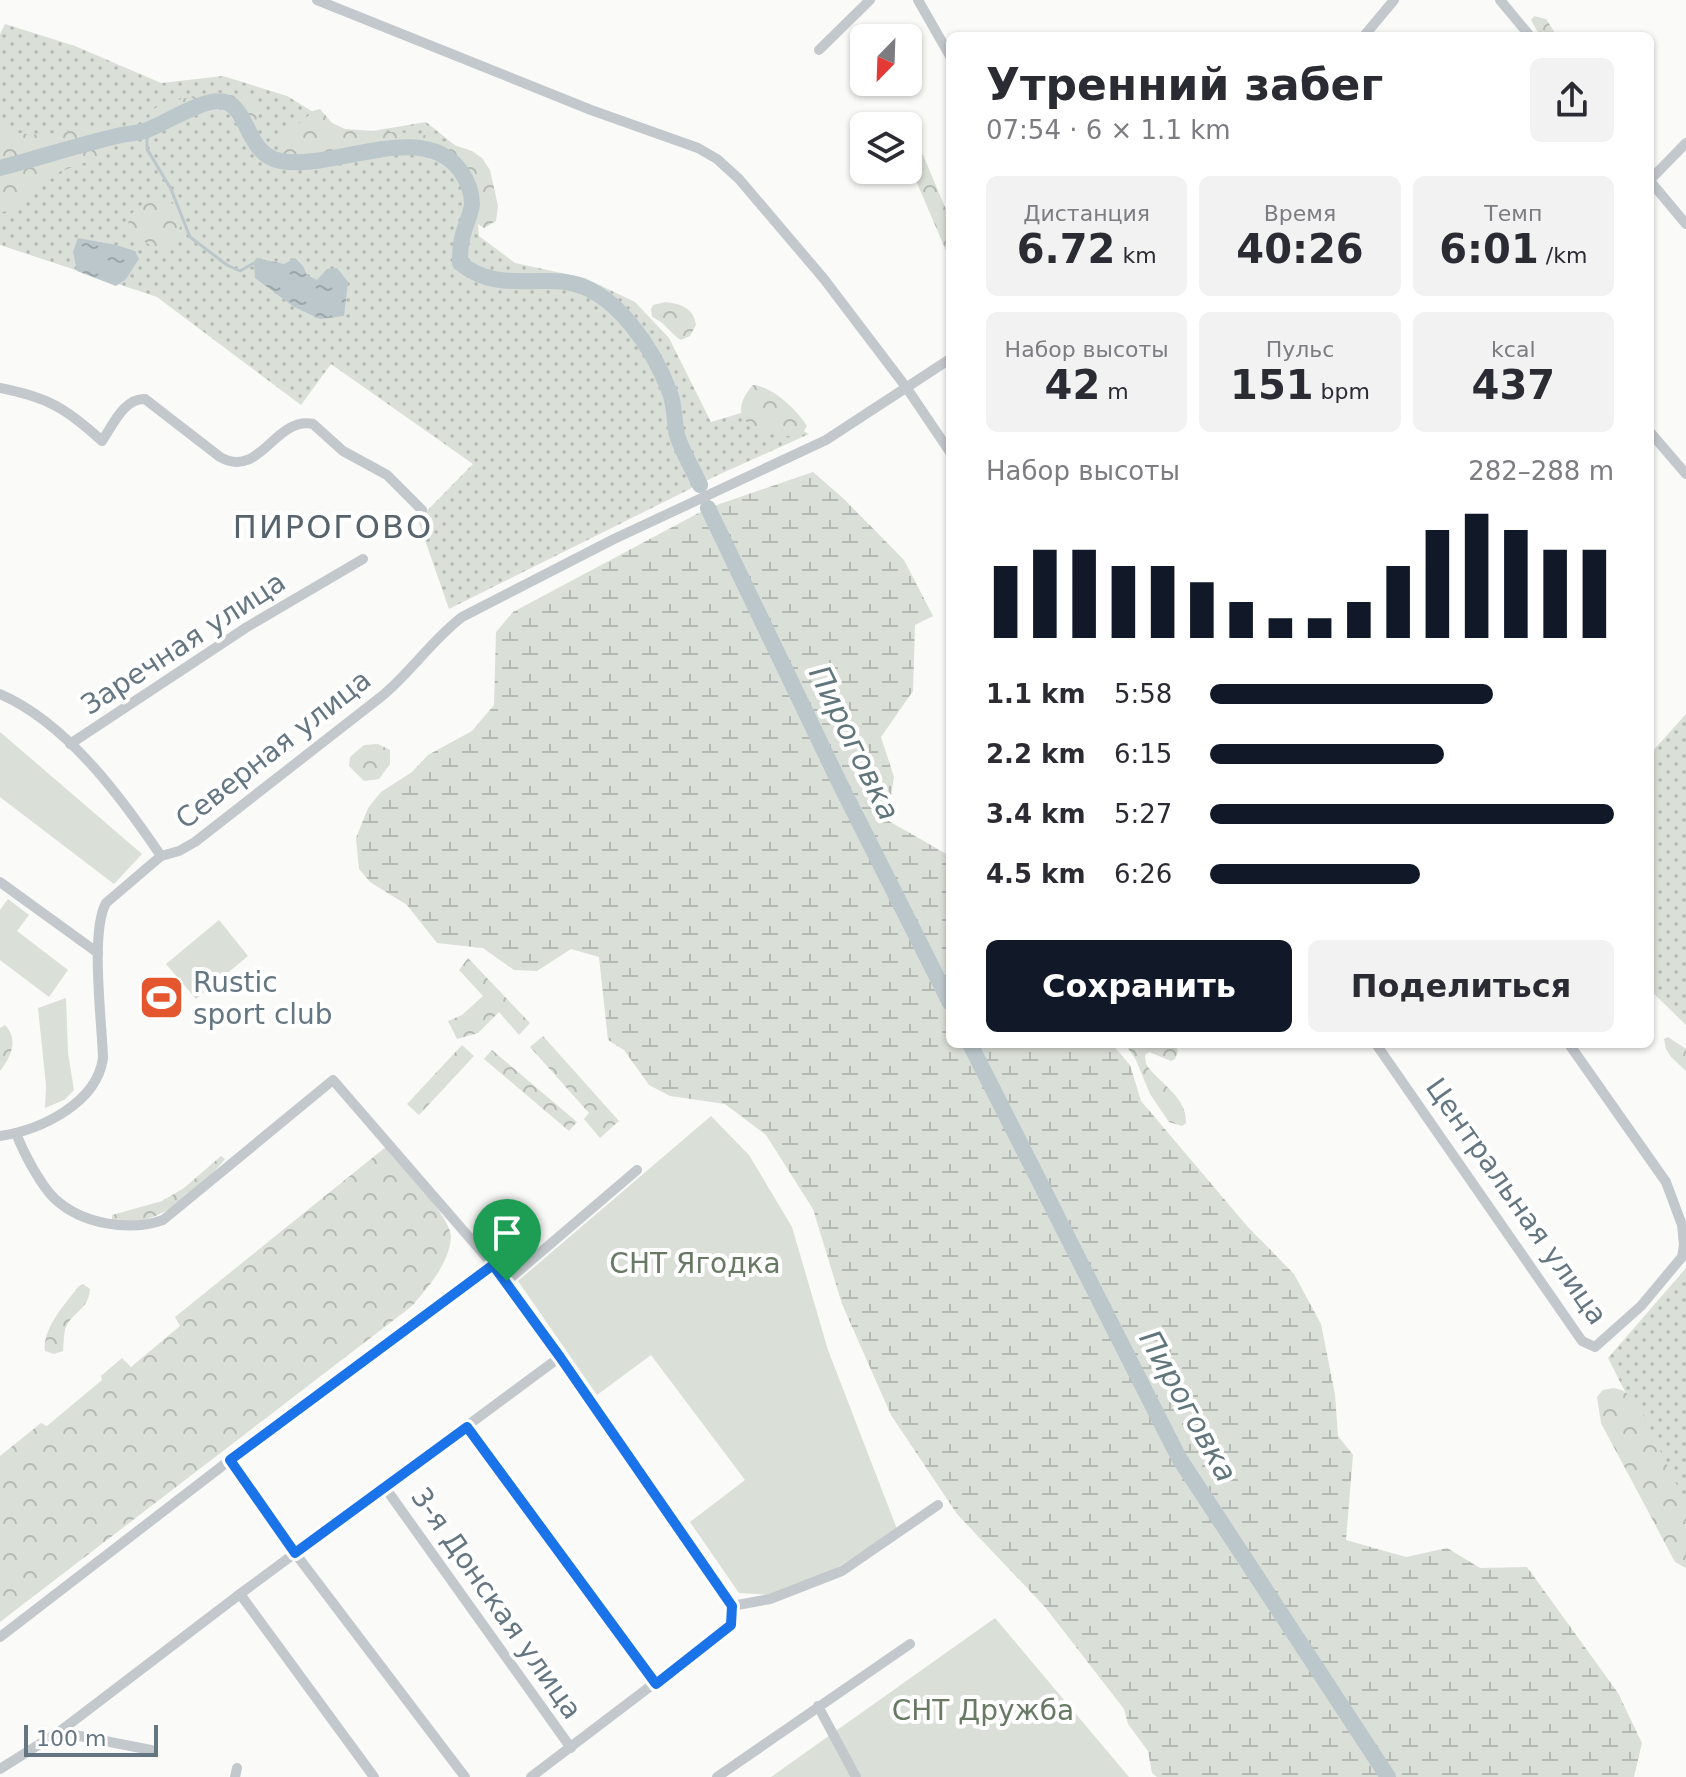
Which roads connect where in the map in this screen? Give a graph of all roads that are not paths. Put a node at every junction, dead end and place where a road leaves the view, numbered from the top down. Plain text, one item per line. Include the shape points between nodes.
1 (317, 0) edge
2 (870, 0) edge
3 (918, 0) edge
4 (1394, 0) edge
5 (1500, 0) edge
6 (1367, 32) edge
7 (1527, 32) edge
8 (946, 49) edge
9 (819, 50) dead end
10 (1686, 143) edge
11 (1654, 176) edge
12 (1654, 185) edge
13 (1686, 224) edge
14 (946, 362) edge
15 (906, 387) junction
16 (0, 388) edge
17 (1654, 437) edge
18 (946, 446) edge
19 (1686, 474) edge
20 (422, 510) dead end
21 (363, 559) dead end
22 (0, 694) edge
23 (70, 744) junction
24 (161, 856) junction
25 (0, 882) edge
26 (98, 953) junction
27 (1379, 1048) edge
28 (1572, 1048) edge
29 (16, 1133) junction
30 (0, 1136) edge
31 (637, 1170) dead end
32 (493, 1265) junction
33 (507, 1281) junction
34 (560, 1357) junction
35 (467, 1427) junction
36 (230, 1460) junction
37 (384, 1486) junction
38 (938, 1505) dead end
39 (295, 1553) junction
40 (240, 1594) junction
41 (732, 1606) junction
42 (0, 1637) edge
43 (910, 1644) dead end
44 (656, 1684) junction
45 (818, 1706) junction
46 (59, 1732) junction
47 (571, 1748) junction
48 (151, 1750) dead end
49 (0, 1769) edge
50 (374, 1777) edge
51 (465, 1777) edge
52 (531, 1777) edge
53 (717, 1777) edge
54 (856, 1777) edge

1 - 15 street via 717,159 824,279
2 - 9 street
3 - 8 street
4 - 6 street
5 - 7 street
10 - 11 street
12 - 13 street
14 - 15 street, Северная улица
15 - 18 street
15 - 24 street, Северная улица via 826,440 462,617 382,696 195,842
16 - 20 street via 60,407 102,441 128,404 145,399 234,463 252,459 292,425 313,424 343,451 387,475
17 - 19 street
21 - 23 street, Заречная улица via 247,627
22 - 23 street
23 - 24 street via 129,808
24 - 26 street, Северная улица via 106,903
25 - 26 street
26 - 29 street, Северная улица via 100,1073 80,1100
27 - 28 street, Центральная улица via 1590,1347 1599,1345 1641,1306 1682,1257 1684,1245 1666,1182
29 - 30 street, Северная улица
29 - 32 street via 46,1188 73,1212 110,1223 150,1224 163,1220 333,1080
31 - 33 street
32 - 33 street
32 - 36 street
33 - 34 street
34 - 35 street
34 - 41 street
35 - 37 street
35 - 44 street
36 - 39 street
36 - 42 street
37 - 39 street
37 - 47 street, 3-я Донская улица
38 - 41 street via 842,1571 770,1599
39 - 40 street
39 - 51 street
40 - 46 street
40 - 50 street
41 - 44 street via 731,1625
43 - 45 street
44 - 47 street
45 - 53 street
45 - 54 street
46 - 48 street
46 - 49 street
47 - 52 street

